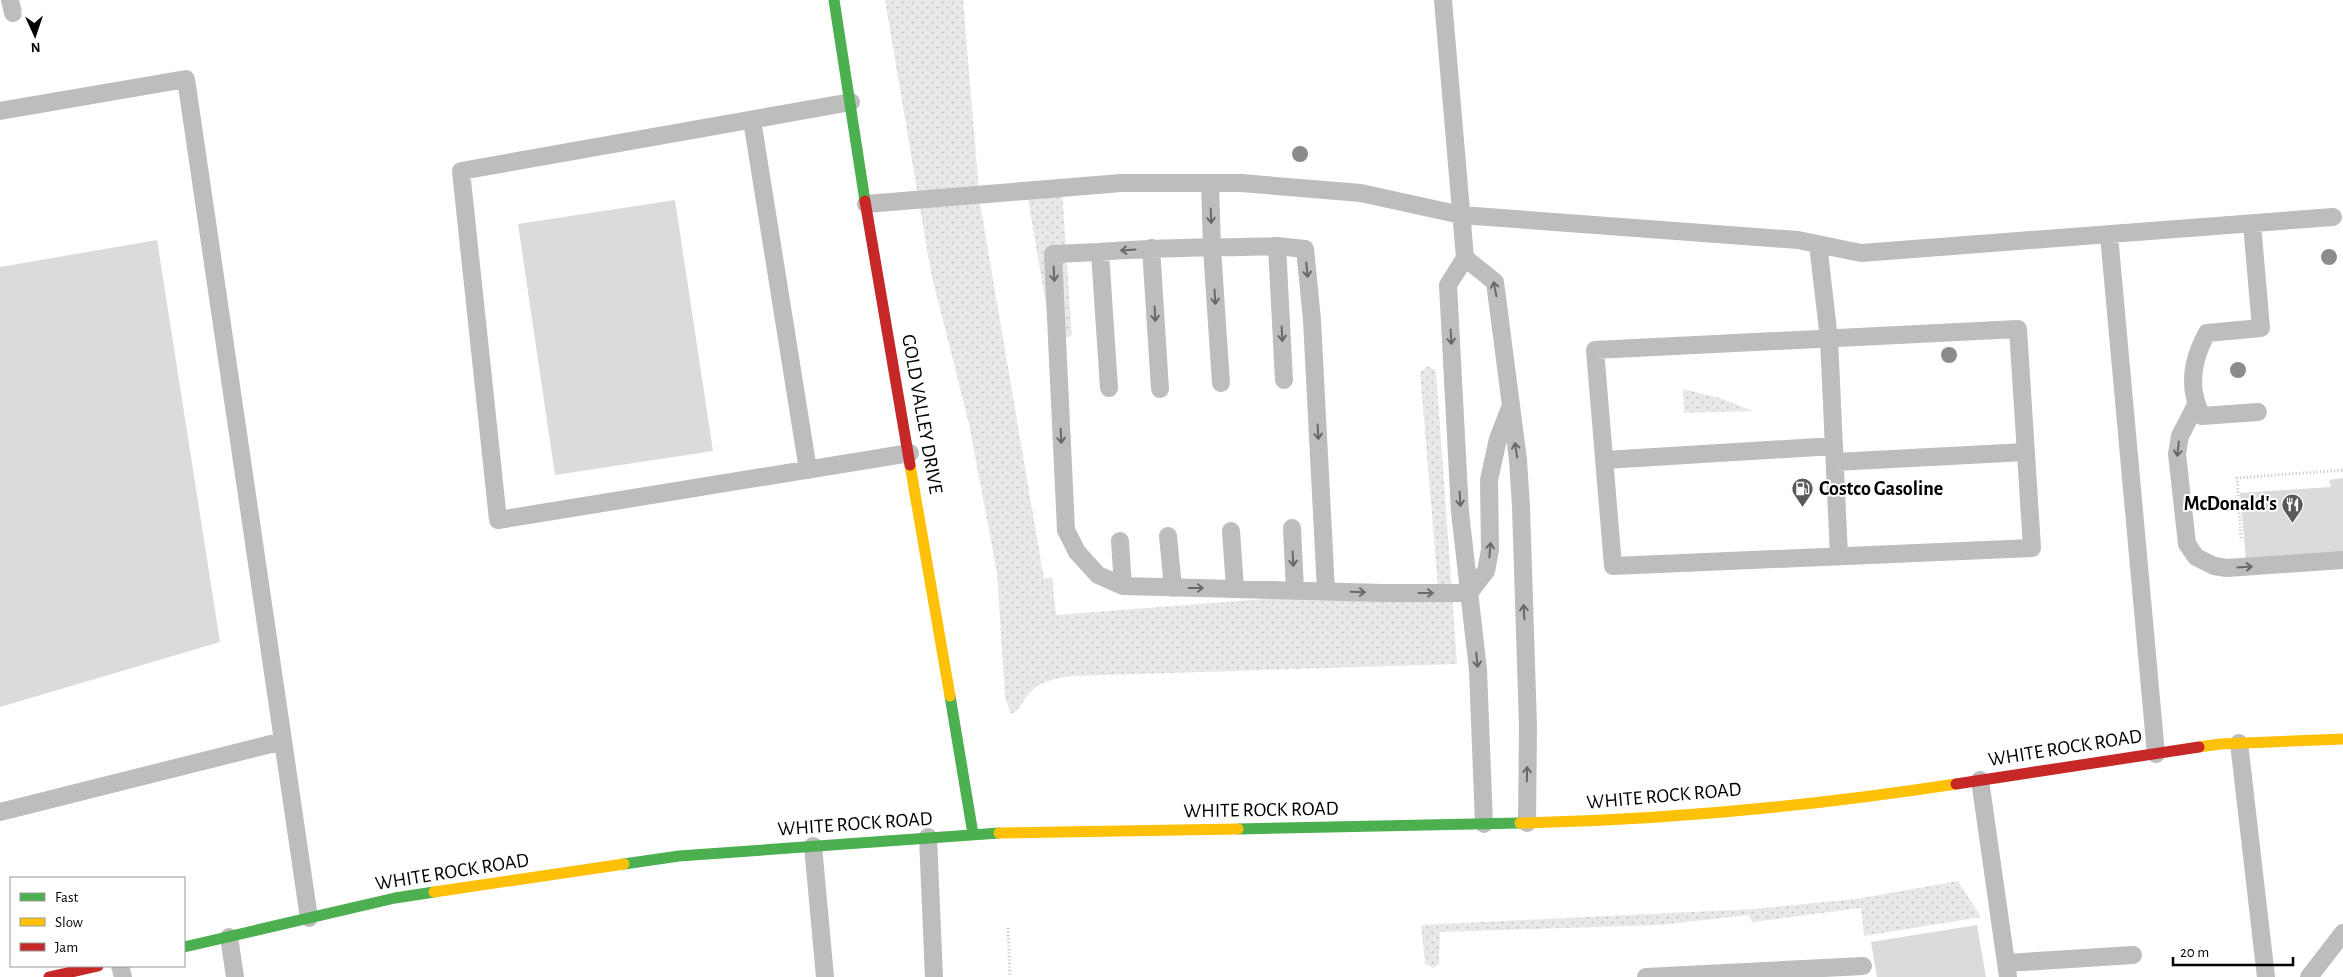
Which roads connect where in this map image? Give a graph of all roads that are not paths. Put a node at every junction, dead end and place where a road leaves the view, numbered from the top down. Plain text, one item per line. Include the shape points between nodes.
1 (834, 0) edge
2 (1443, 0) edge
3 (851, 102) junction
4 (0, 111) edge
5 (752, 120) junction
6 (1210, 183) junction
7 (866, 204) junction
8 (1462, 216) junction
9 (2333, 217) dead end
10 (2252, 224) junction
11 (2109, 235) junction
12 (1818, 244) junction
13 (1277, 246) junction
14 (1151, 248) junction
15 (1212, 248) junction
16 (1100, 252) junction
17 (1465, 258) junction
18 (1829, 339) junction
19 (1284, 380) dead end
20 (1221, 382) dead end
21 (1110, 388) dead end
22 (1160, 389) dead end
23 (2196, 405) junction
24 (1510, 408) junction
25 (2258, 412) dead end
26 (2026, 452) junction
27 (910, 453) junction
28 (1834, 454) junction
29 (1605, 460) junction
30 (808, 470) junction
31 (1292, 528) dead end
32 (1231, 531) dead end
33 (1168, 536) dead end
34 (1120, 541) dead end
35 (1839, 556) junction
36 (2343, 560) edge
37 (1124, 586) junction
38 (1173, 588) junction
39 (1235, 588) junction
40 (1295, 591) junction
41 (1326, 591) junction
42 (1469, 592) junction
43 (2343, 739) edge
44 (283, 741) junction
45 (2240, 743) junction
46 (2156, 754) junction
47 (1980, 780) junction
48 (0, 812) edge
49 (1527, 823) junction
50 (1484, 824) junction
51 (974, 834) junction
52 (928, 837) junction
53 (813, 846) junction
54 (309, 918) junction
55 (2343, 933) edge
56 (228, 936) junction
57 (185, 946) edge
58 (2133, 955) dead end
59 (1863, 966) dead end
60 (94, 967) edge
61 (2007, 970) edge
62 (49, 977) edge
63 (236, 977) edge
64 (826, 977) edge
65 (934, 977) edge
66 (1646, 977) edge
67 (2266, 977) edge
68 (2309, 977) edge

1 - 3 main road, GOLD VALLEY DRIVE
2 - 8 lane
3 - 5 lane
3 - 7 main road, GOLD VALLEY DRIVE
4 - 44 lane via 186,79
5 - 30 lane
5 - 30 lane via 461,171 498,520
6 - 7 lane via 1121,183
6 - 8 lane via 1361,193
6 -> 15 lane
7 - 27 main road, GOLD VALLEY DRIVE
8 - 12 lane via 1746,235
8 - 17 lane
9 - 10 lane
10 - 11 lane
10 - 23 lane via 2260,328 2208,333 2197,353 2194,367
11 - 12 lane via 1861,253
11 - 46 lane
12 - 18 lane
13 - 15 lane
13 -> 19 lane
13 -> 41 lane via 1305,249 1312,320
14 - 15 lane
14 -> 16 lane
14 -> 22 lane
15 -> 20 lane
16 - 21 lane
16 -> 37 lane via 1053,254 1066,530 1077,552 1098,575
24 -> 17 lane via 1495,282
17 -> 42 lane via 1448,285 1460,512
18 - 26 lane via 2018,330
18 - 28 lane
18 - 29 lane via 1595,350
23 - 25 lane via 2202,416
23 -> 36 lane via 2180,436 2177,454 2187,544 2196,557 2227,568
42 -> 24 lane via 1486,571 1490,550 1489,480 1498,439
49 -> 24 lane via 1528,726 1521,507
26 - 28 lane
26 - 35 lane via 2032,548
27 - 30 lane
27 - 51 main road, GOLD VALLEY DRIVE
28 - 29 lane
28 - 35 lane
29 - 35 lane via 1612,566
31 -> 40 lane
32 - 39 lane
33 - 38 lane
34 - 37 lane
37 - 38 lane
38 -> 39 lane
39 - 40 lane
40 - 41 lane
41 -> 42 lane
42 -> 50 lane via 1478,670
43 - 45 main road, WHITE ROCK ROAD
44 - 48 lane
44 - 54 lane
45 - 46 main road, WHITE ROCK ROAD
45 - 67 lane
46 - 47 main road, WHITE ROCK ROAD
47 - 49 main road, WHITE ROCK ROAD via 1851,800 1601,821
47 - 61 lane
49 - 50 main road, WHITE ROCK ROAD
50 - 51 main road, WHITE ROCK ROAD
51 - 52 main road, WHITE ROCK ROAD
52 - 53 main road, WHITE ROCK ROAD
52 - 65 lane
53 - 54 main road, WHITE ROCK ROAD via 679,856 395,898
53 - 64 lane
54 - 56 main road, WHITE ROCK ROAD
55 - 68 lane
56 - 57 main road, WHITE ROCK ROAD
56 - 63 lane
58 - 61 lane
59 - 66 lane
60 - 62 main road

